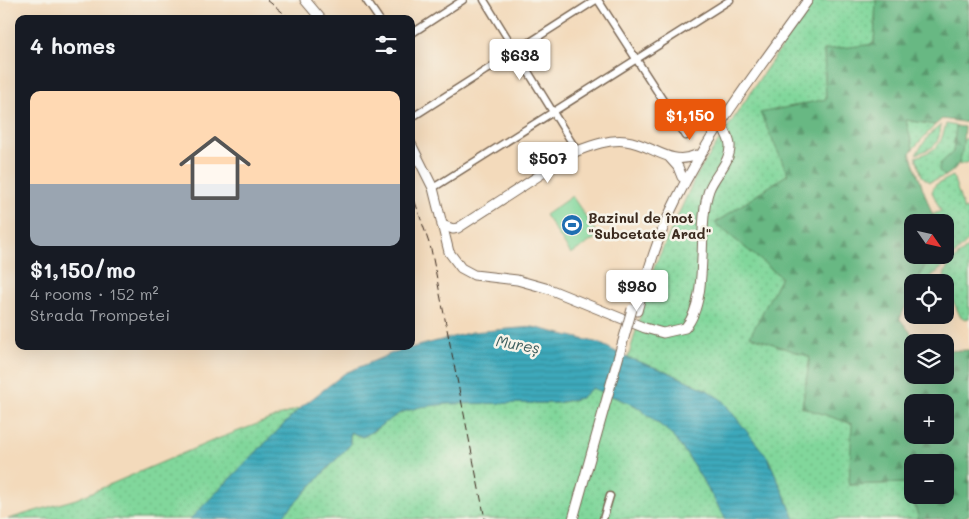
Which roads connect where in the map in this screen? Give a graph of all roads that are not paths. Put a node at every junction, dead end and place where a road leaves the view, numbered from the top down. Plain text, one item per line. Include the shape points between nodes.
1 (305, 0) edge
2 (366, 0) edge
3 (448, 0) edge
4 (463, 0) edge
5 (484, 0) edge
6 (597, 0) edge
7 (730, 0) edge
8 (802, 0) edge
9 (808, 0) edge
10 (453, 7) junction
11 (318, 15) edge
12 (376, 15) edge
13 (415, 31) edge
14 (515, 52) junction
15 (637, 60) junction
16 (553, 113) junction
17 (415, 115) edge
18 (722, 124) junction
19 (686, 136) dead end
20 (709, 143) junction
21 (577, 151) junction
22 (415, 152) edge
23 (696, 154) junction
24 (729, 154) junction
25 (670, 158) junction
26 (682, 177) junction
27 (433, 188) junction
28 (442, 225) junction
29 (634, 310) junction
30 (610, 496) dead end
31 (573, 519) edge
32 (578, 519) edge
33 (604, 519) edge

1 - 11 main road
2 - 12 street
3 - 10 street
4 - 10 street
5 - 14 street
6 - 14 street
6 - 15 street
7 - 15 street
8 - 23 main road
9 - 18 main road
10 - 13 street
14 - 16 street
14 - 17 street
15 - 16 street
15 - 19 street
16 - 21 street
16 - 27 street
18 - 20 main road
18 - 24 main road via 730,145
20 - 24 main road via 723,141
20 - 29 main road via 686,179 668,217
21 - 25 main road via 603,143 628,141
21 - 28 main road via 458,228
22 - 27 main road
23 - 25 main road via 681,160
23 - 26 main road
24 - 28 main road via 713,181 707,200 696,309 685,328 672,332 645,328 534,284 474,275 454,262
25 - 26 main road
26 - 29 main road via 660,222
27 - 28 main road
29 - 31 main road, bridge
29 - 32 main road
30 - 33 street

